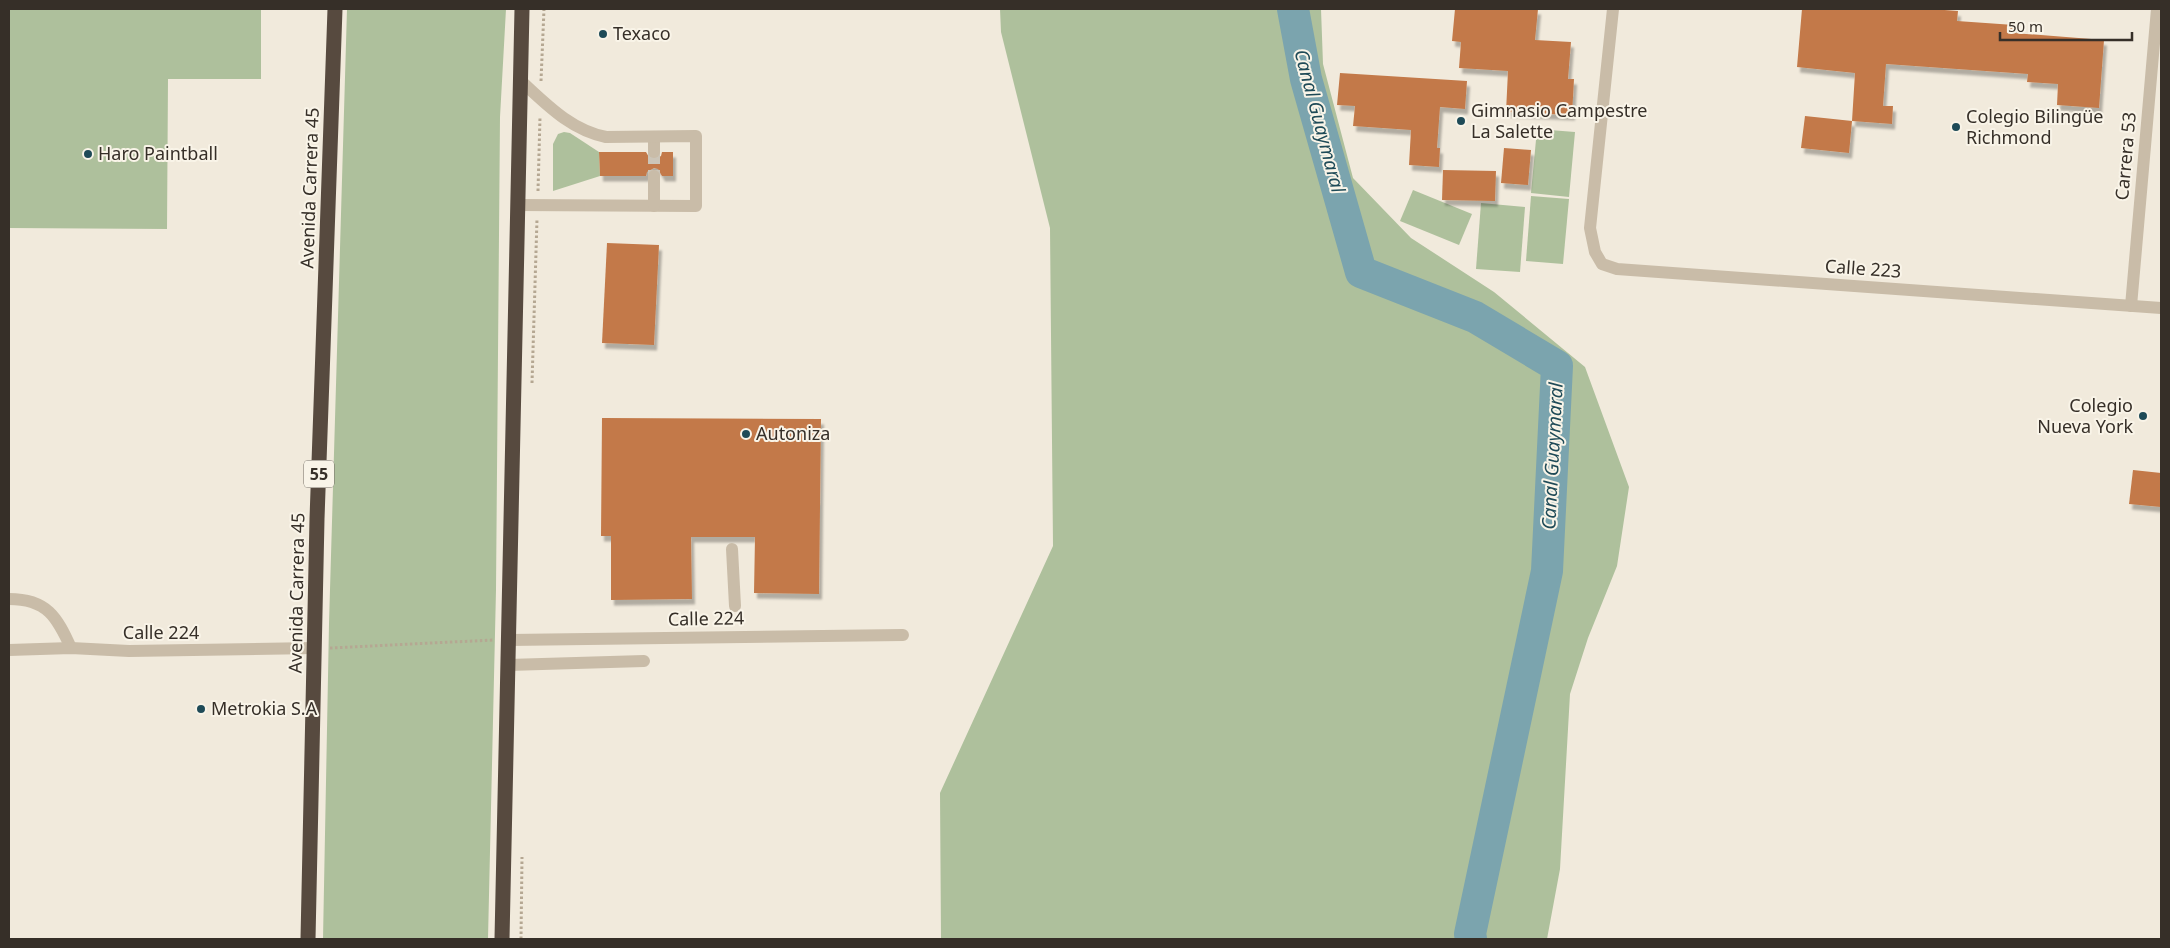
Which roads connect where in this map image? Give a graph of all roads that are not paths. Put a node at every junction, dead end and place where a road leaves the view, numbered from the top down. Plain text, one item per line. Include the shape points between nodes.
1 (522, 9) edge
2 (1612, 9) edge
3 (2156, 9) edge
4 (334, 10) edge
5 (521, 81) junction
6 (654, 137) junction
7 (654, 152) tunnel mouth
8 (654, 176) tunnel mouth
9 (518, 205) junction
10 (654, 206) junction
11 (2131, 306) junction
12 (2161, 308) edge
13 (732, 549) dead end
14 (9, 599) edge
15 (735, 606) dead end
16 (903, 634) dead end
17 (509, 640) junction
18 (71, 648) junction
19 (314, 648) junction
20 (9, 650) edge
21 (644, 661) dead end
22 (508, 665) junction
23 (308, 939) edge
24 (502, 939) edge

1 - 5 highway
2 - 11 street, Calle 223 via 1590,228 1595,252 1602,264 1617,269
3 - 11 street, Carrera 53
4 - 19 highway, Avenida Carrera 45 / 55
5 - 6 street via 573,125 595,135
5 - 9 highway
6 - 7 street
6 - 10 street via 696,136 696,206
8 - 10 street
9 - 10 street
9 - 17 highway
11 - 12 street, Calle 223
13 - 15 street
14 - 18 street via 24,599 49,611 59,622
16 - 17 street, Calle 224
17 - 22 highway
18 - 19 street, Calle 224 via 129,651
18 - 20 street, Calle 224
19 - 23 highway, Avenida Carrera 45 / 55
21 - 22 street
22 - 24 highway

